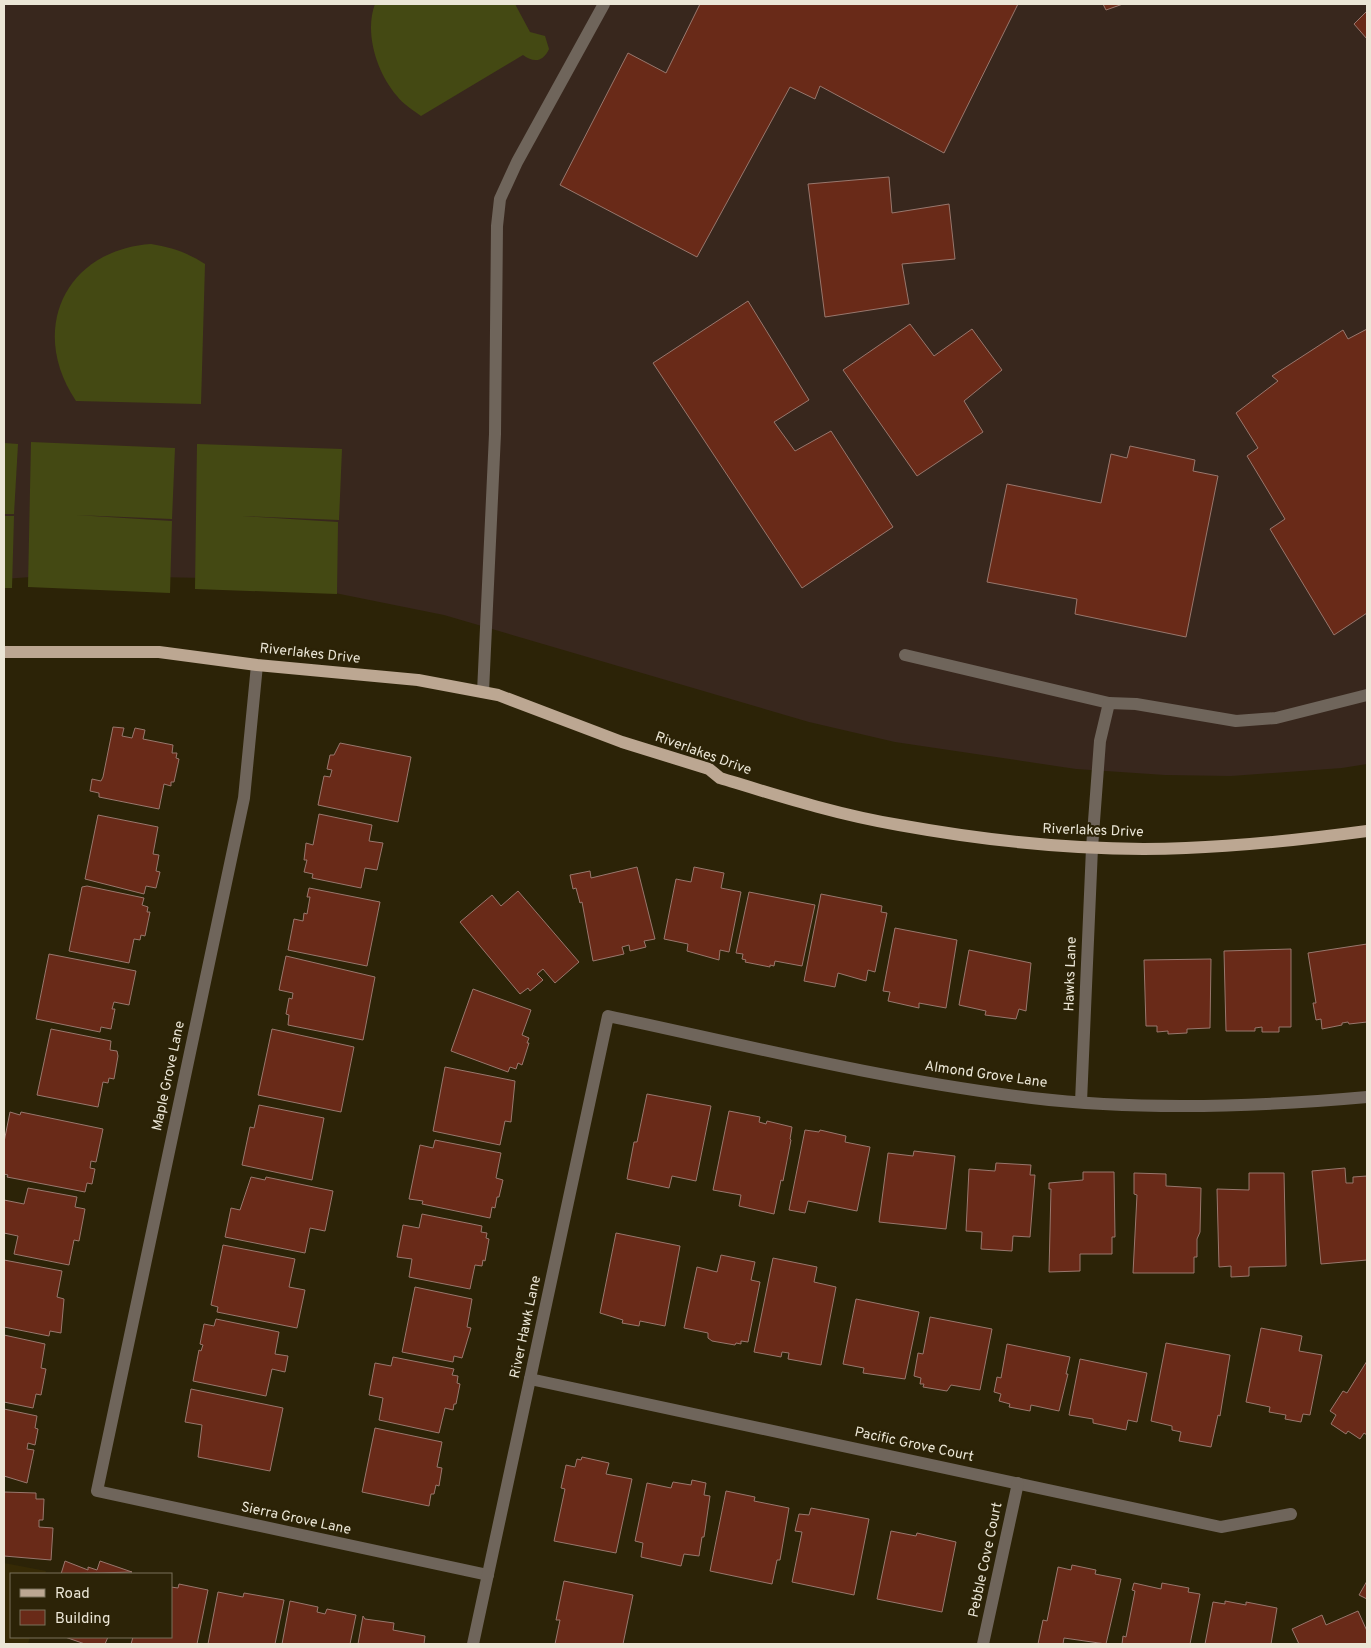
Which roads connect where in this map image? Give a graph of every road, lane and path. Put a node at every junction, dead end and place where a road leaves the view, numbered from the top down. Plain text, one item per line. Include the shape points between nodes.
1 (604, 4) edge
2 (4, 652) edge
3 (905, 655) dead end
4 (257, 665) junction
5 (483, 692) junction
6 (1367, 695) edge
7 (1108, 703) junction
8 (1367, 831) edge
9 (1092, 848) junction
10 (608, 1016) joint
11 (1367, 1097) edge
12 (1081, 1102) junction
13 (530, 1379) junction
14 (1018, 1483) junction
15 (96, 1491) joint
16 (1291, 1514) dead end
17 (488, 1575) junction
18 (474, 1644) edge
19 (983, 1644) edge

1 - 5 street via 500,199 495,434
2 - 4 main road, Riverlakes Drive via 159,652
3 - 7 street
4 - 5 main road, Riverlakes Drive via 418,680
4 - 15 street, Maple Grove Lane via 244,798
5 - 9 main road, Riverlakes Drive via 709,770 720,778 808,804 899,825 1014,842
6 - 7 street via 1276,718 1236,721 1136,704
7 - 9 street, Hawks Lane via 1100,741
8 - 9 main road, Riverlakes Drive via 1194,848
9 - 12 street, Hawks Lane
10 - 12 street, Almond Grove Lane via 926,1083
10 - 13 street, River Hawk Lane
11 - 12 street, Almond Grove Lane via 1293,1104 1184,1106
13 - 14 street, Pacific Grove Court
13 - 17 street, River Hawk Lane
14 - 16 street, Pacific Grove Court via 1221,1527
14 - 19 street, Pebble Cove Court
15 - 17 street, Sierra Grove Lane
17 - 18 street, River Hawk Lane

